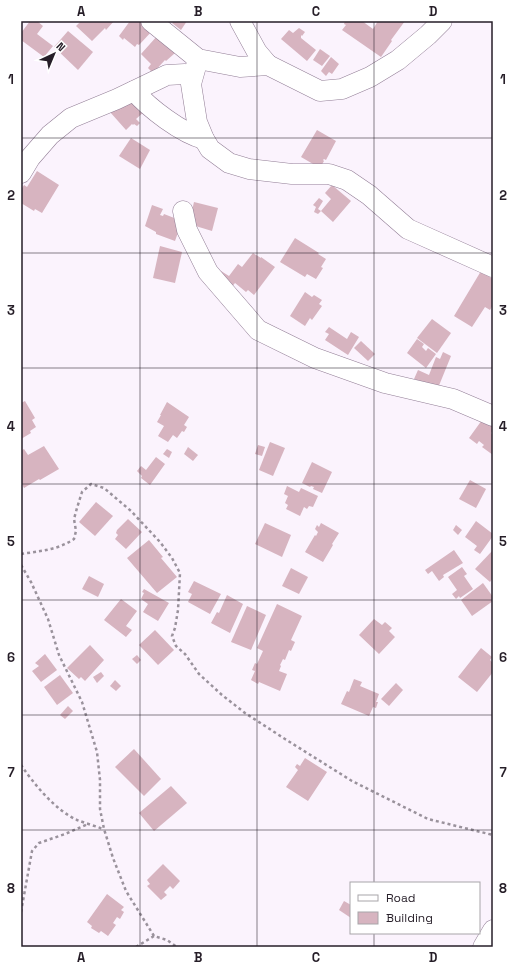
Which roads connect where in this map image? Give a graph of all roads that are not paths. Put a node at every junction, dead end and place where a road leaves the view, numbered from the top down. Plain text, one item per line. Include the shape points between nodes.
1 (151, 21) edge
2 (240, 21) edge
3 (442, 21) edge
4 (192, 54) junction
5 (268, 65) junction
6 (188, 79) junction
7 (134, 91) junction
8 (204, 139) junction
9 (21, 173) edge
10 (183, 211) dead end
11 (493, 267) edge
12 (493, 416) edge
13 (493, 930) edge
14 (483, 947) edge

1 - 4 street
2 - 5 street via 257,52
3 - 5 street via 398,60 342,89 320,90
4 - 5 street via 240,67
4 - 6 street
6 - 7 street via 167,75
6 - 8 street via 197,122
7 - 8 street via 151,108 196,137
7 - 9 street via 71,118 45,140
8 - 11 street via 210,149 229,163 248,169 292,174 329,174 346,180 369,195 408,229
10 - 12 street via 187,230 208,272 258,330 315,358 385,383 453,399
13 - 14 street

